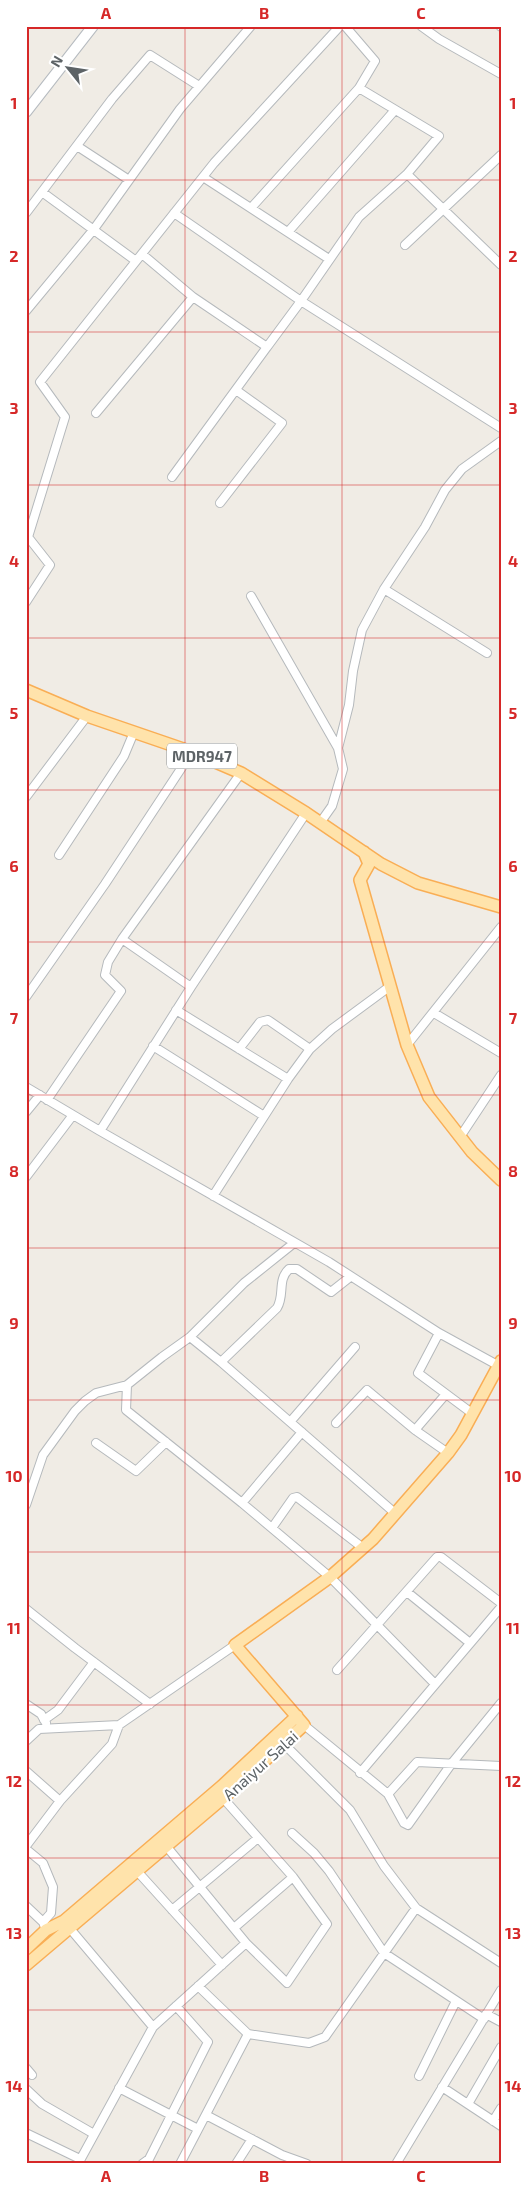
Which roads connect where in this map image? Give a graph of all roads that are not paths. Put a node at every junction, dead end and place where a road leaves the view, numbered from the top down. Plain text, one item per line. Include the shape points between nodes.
1 (92, 26) edge
2 (251, 26) edge
3 (340, 26) edge
4 (346, 26) edge
5 (421, 26) edge
6 (501, 74) edge
7 (199, 86) junction
8 (358, 88) junction
9 (395, 110) junction
10 (26, 112) edge
11 (77, 146) junction
12 (501, 155) edge
13 (407, 174) junction
14 (203, 177) junction
15 (129, 180) junction
16 (42, 192) junction
17 (251, 208) junction
18 (445, 209) junction
19 (26, 213) edge
20 (174, 213) junction
21 (94, 229) junction
22 (288, 232) junction
23 (405, 245) dead end
24 (142, 254) junction
25 (329, 259) junction
26 (136, 261) junction
27 (499, 261) edge
28 (193, 297) junction
29 (301, 301) junction
30 (26, 311) edge
31 (267, 347) junction
32 (236, 390) junction
33 (96, 413) dead end
34 (501, 428) edge
35 (501, 441) edge
36 (172, 477) dead end
37 (220, 502) dead end
38 (384, 590) junction
39 (251, 596) dead end
40 (26, 602) edge
41 (487, 653) dead end
42 (26, 690) edge
43 (88, 716) junction
44 (134, 732) junction
45 (338, 748) junction
46 (192, 752) junction
47 (241, 773) junction
48 (26, 797) edge
49 (306, 812) junction
50 (320, 823) junction
51 (364, 852) junction
52 (59, 855) dead end
53 (501, 907) edge
54 (501, 927) edge
55 (122, 939) junction
56 (191, 987) junction
57 (389, 987) junction
58 (26, 996) edge
59 (176, 1010) junction
60 (434, 1013) junction
61 (407, 1045) junction
62 (153, 1046) junction
63 (239, 1049) junction
64 (310, 1049) junction
65 (501, 1052) edge
66 (501, 1076) edge
67 (288, 1079) junction
68 (26, 1088) edge
69 (43, 1098) junction
70 (26, 1112) edge
71 (73, 1115) junction
72 (264, 1116) junction
73 (100, 1131) junction
74 (460, 1137) junction
75 (26, 1178) edge
76 (501, 1180) edge
77 (213, 1196) junction
78 (294, 1242) junction
79 (350, 1277) junction
80 (439, 1333) junction
81 (190, 1337) junction
82 (355, 1347) dead end
83 (222, 1362) junction
84 (500, 1365) edge
85 (127, 1385) junction
86 (446, 1394) junction
87 (473, 1414) junction
88 (290, 1422) junction
89 (336, 1423) dead end
90 (414, 1430) junction
91 (302, 1432) junction
92 (166, 1442) junction
93 (96, 1443) dead end
94 (448, 1453) junction
95 (242, 1503) junction
96 (26, 1505) edge
97 (396, 1514) junction
98 (272, 1528) junction
99 (363, 1548) junction
100 (330, 1577) junction
101 (407, 1592) junction
102 (501, 1603) edge
103 (501, 1607) edge
104 (26, 1609) edge
105 (378, 1626) junction
106 (470, 1643) junction
107 (235, 1645) junction
108 (94, 1662) junction
109 (337, 1670) dead end
110 (436, 1684) junction
111 (501, 1703) edge
112 (26, 1704) edge
113 (150, 1704) junction
114 (44, 1720) junction
115 (301, 1721) junction
116 (119, 1725) junction
117 (50, 1729) junction
118 (26, 1740) edge
119 (284, 1744) junction
120 (452, 1763) junction
121 (501, 1766) edge
122 (26, 1771) edge
123 (360, 1773) junction
124 (388, 1794) junction
125 (223, 1798) junction
126 (60, 1800) junction
127 (292, 1833) dead end
128 (258, 1838) junction
129 (26, 1847) edge
130 (167, 1847) junction
131 (137, 1871) junction
132 (293, 1877) junction
133 (200, 1887) junction
134 (26, 1906) edge
135 (416, 1908) junction
136 (172, 1910) junction
137 (66, 1925) junction
138 (44, 1926) junction
139 (234, 1928) junction
140 (246, 1942) junction
141 (26, 1949) edge
142 (384, 1953) junction
143 (501, 1962) edge
144 (26, 1965) edge
145 (222, 1965) junction
146 (198, 1986) junction
147 (501, 1990) edge
148 (456, 2000) junction
149 (176, 2006) junction
150 (485, 2017) junction
151 (501, 2022) edge
152 (152, 2027) junction
153 (248, 2034) junction
154 (501, 2047) edge
155 (26, 2068) edge
156 (32, 2075) dead end
157 (419, 2076) dead end
158 (442, 2087) junction
159 (26, 2088) edge
160 (119, 2088) junction
161 (468, 2104) junction
162 (501, 2108) edge
163 (206, 2114) junction
164 (171, 2116) junction
165 (493, 2121) junction
166 (501, 2126) edge
167 (198, 2129) junction
168 (26, 2133) edge
169 (94, 2134) junction
170 (252, 2139) junction
171 (286, 2156) junction
172 (79, 2162) edge
173 (142, 2164) edge
174 (180, 2164) edge
175 (236, 2164) edge
176 (282, 2164) edge
177 (307, 2164) edge
178 (396, 2164) edge

1 - 10 street
2 - 7 street
3 - 14 street
4 - 8 street via 375,61
5 - 6 street
7 - 11 street via 150,55
7 - 15 street
8 - 9 street
8 - 17 street
9 - 13 street via 439,136
9 - 22 street
11 - 15 street
11 - 16 street
12 - 18 street
13 - 18 street
13 - 25 street via 360,216
14 - 17 street
14 - 20 street
15 - 21 street
16 - 19 street
16 - 21 street
17 - 22 street
18 - 23 street
18 - 27 street
20 - 24 street
20 - 29 street
21 - 26 street
21 - 30 street
22 - 25 street
24 - 26 street
24 - 28 street
25 - 29 street
26 - 40 street via 40,382 65,417 28,537 50,565
28 - 31 street
28 - 33 street
29 - 31 street
29 - 34 street
31 - 32 street
32 - 36 street
32 - 37 street via 282,423
35 - 38 street via 462,469 445,490
38 - 41 street
38 - 45 street via 357,644 349,705
39 - 45 street
42 - 43 main road, MDR947
43 - 44 main road, MDR947
43 - 48 street
44 - 46 main road, MDR947
44 - 52 street via 124,756
45 - 50 street via 343,769 332,806
46 - 47 main road, MDR947
46 - 58 street
47 - 49 main road, MDR947
47 - 55 street
49 - 50 main road, MDR947
49 - 56 street
50 - 51 main road, MDR947
51 - 53 main road, MDR947 via 418,883
51 - 57 main road via 369,864 360,880
54 - 60 street
55 - 56 street
55 - 69 street via 108,962 105,975 121,992
56 - 59 street
57 - 61 main road
57 - 64 street
59 - 62 street
59 - 63 street
60 - 61 street
60 - 65 street
61 - 74 main road via 429,1098
62 - 72 street
62 - 73 street
63 - 64 street via 260,1022 268,1020
63 - 67 street
64 - 67 street
66 - 74 street
67 - 72 street
68 - 69 street
69 - 70 street
69 - 71 street
71 - 73 street
71 - 75 street
72 - 77 street
73 - 77 street
74 - 76 main road
77 - 78 street
78 - 79 street
78 - 81 street via 244,1283
79 - 80 street
79 - 83 street via 331,1292 297,1269 289,1269 282,1279 277,1308
80 - 84 street
80 - 86 street via 418,1373
81 - 83 street
81 - 85 street
82 - 88 street
83 - 88 street
84 - 87 main road
85 - 92 street via 126,1410
85 - 96 street via 96,1393 75,1411 43,1455
86 - 87 street
86 - 90 street
87 - 94 main road
88 - 91 street
89 - 90 street via 368,1390
90 - 94 street
91 - 95 street
91 - 97 street
92 - 93 street via 136,1471
92 - 95 street
94 - 97 main road
95 - 98 street
97 - 99 main road
98 - 99 street via 297,1497
98 - 100 street
99 - 100 main road
100 - 105 street
100 - 107 main road
101 - 102 street via 433,1559 441,1557
101 - 105 street
101 - 106 street
103 - 106 street
104 - 108 street
105 - 109 street
105 - 110 street
106 - 110 street
107 - 113 street
107 - 115 main road
108 - 113 street
108 - 114 street via 58,1710
110 - 123 street
111 - 120 street
112 - 114 street
113 - 116 street
114 - 117 street
115 - 119 main road, Anaiyur Salai
115 - 123 street
115 - 137 main road, Anaiyur Salai via 222,1786
116 - 117 street
116 - 126 street via 112,1744
117 - 118 street via 39,1729
119 - 125 main road, Anaiyur Salai
119 - 135 street via 350,1810 384,1866
120 - 121 street
120 - 124 street via 417,1762
120 - 124 street via 408,1825
122 - 126 street
123 - 124 street
125 - 128 street
125 - 130 main road, Anaiyur Salai
126 - 129 street
127 - 142 street via 329,1871
128 - 132 street
128 - 133 street
129 - 138 street via 43,1863 53,1887 51,1913
130 - 131 main road, Anaiyur Salai
130 - 133 street
131 - 136 street
131 - 137 main road, Anaiyur Salai
132 - 139 street
132 - 140 street via 327,1924 287,1983
133 - 136 street
133 - 139 street
134 - 138 street
135 - 142 street
135 - 143 street
136 - 145 street
137 - 138 main road, Anaiyur Salai
137 - 144 main road, Anaiyur Salai
137 - 152 street
138 - 141 main road, Anaiyur Salai
139 - 140 street
140 - 145 street
142 - 148 street
142 - 153 street via 325,2037 309,2043
145 - 146 street
146 - 149 street
146 - 153 street
147 - 150 street
148 - 150 street
148 - 157 street
149 - 152 street
149 - 164 street via 208,2042
150 - 151 street
150 - 158 street
152 - 160 street
153 - 163 street
154 - 161 street
155 - 156 street
158 - 161 street
158 - 178 street
159 - 169 street via 42,2104
160 - 164 street
160 - 169 street
161 - 165 street
162 - 165 street
163 - 167 street
163 - 170 street
164 - 167 street
164 - 173 street via 149,2159
165 - 166 street
167 - 174 street
168 - 172 street
169 - 172 street
170 - 171 street
170 - 175 street
171 - 176 street
171 - 177 street

